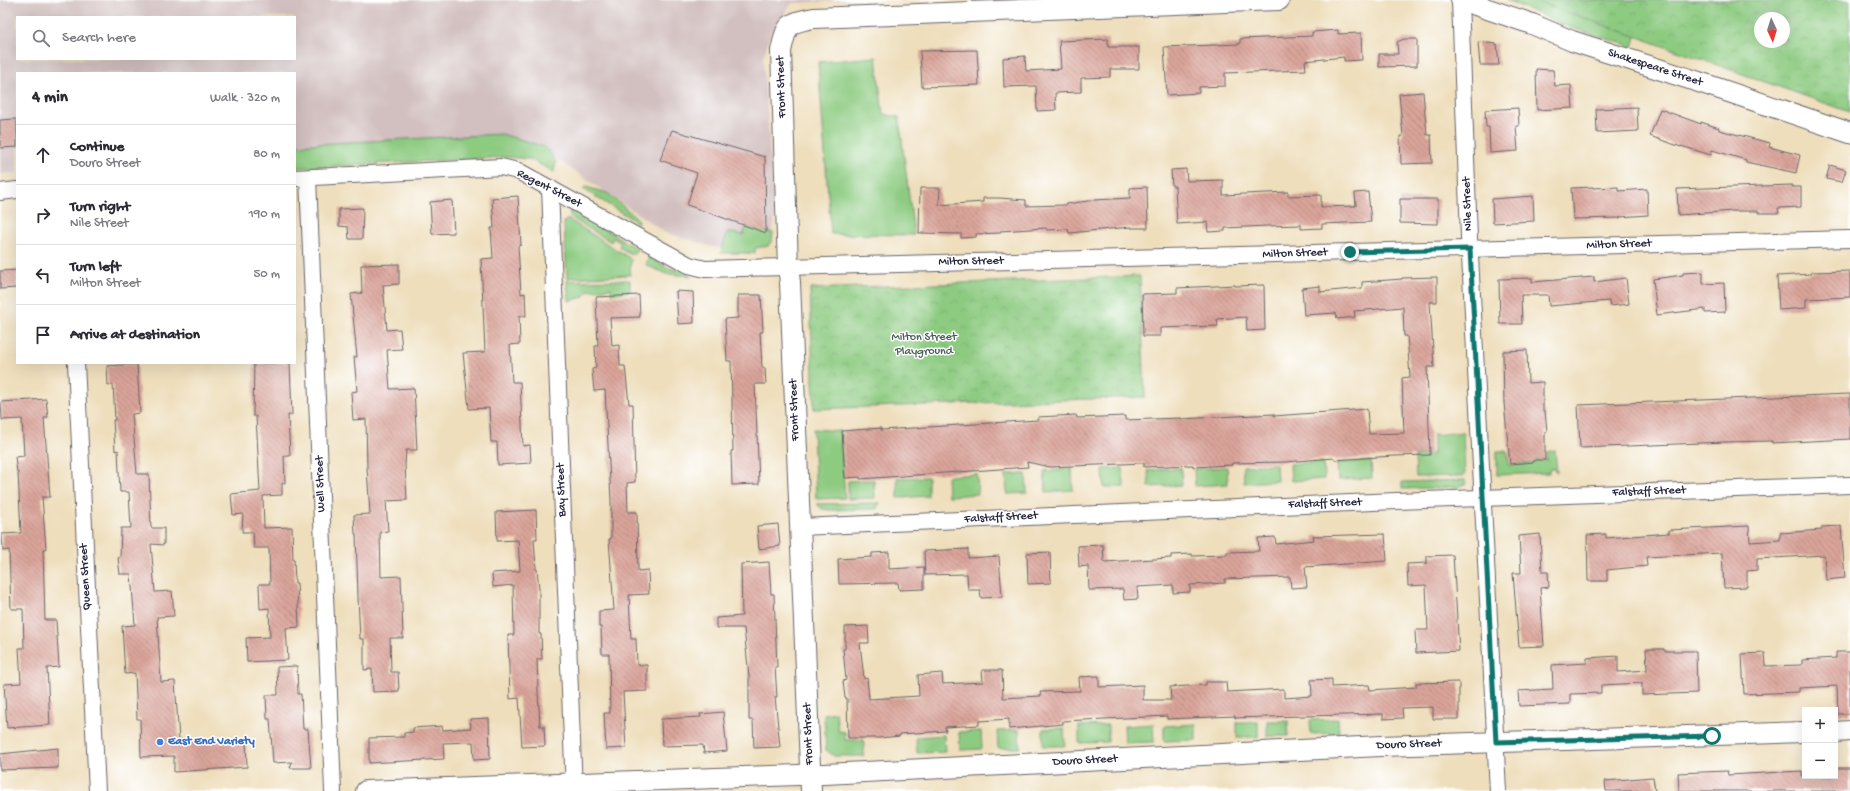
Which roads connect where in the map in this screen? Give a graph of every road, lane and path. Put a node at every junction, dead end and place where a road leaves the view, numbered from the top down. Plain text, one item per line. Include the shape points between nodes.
1 (1279, 0) edge
2 (1460, 0) edge
3 (1850, 133) edge
4 (301, 178) edge
5 (550, 188) junction
6 (16, 190) edge
7 (0, 192) edge
8 (1850, 239) edge
9 (1470, 249) junction
10 (788, 267) junction
11 (76, 364) edge
12 (1850, 485) edge
13 (1483, 499) junction
14 (800, 526) junction
15 (1850, 731) edge
16 (1802, 732) edge
17 (1838, 732) edge
18 (1496, 742) junction
19 (811, 783) edge
20 (574, 787) edge
21 (97, 791) edge
22 (333, 791) edge
23 (366, 791) edge
24 (1498, 791) edge

1 - 10 street, Front Street via 814,18 795,21 785,30 781,51
2 - 3 street, Shakespeare Street via 1579,43
2 - 9 street, Nile Street
4 - 5 street, Regent Street via 501,167 518,171
4 - 22 street, Well Street
5 - 10 street, Regent Street via 689,265 712,270
5 - 20 street, Bay Street
6 - 7 street
8 - 9 street, Milton Street
9 - 10 street, Milton Street
9 - 13 street, Nile Street
10 - 14 street, Front Street
11 - 21 street, Queen Street
12 - 13 street, Falstaff Street
13 - 14 street, Falstaff Street
13 - 18 street, Nile Street
14 - 19 street, Front Street
15 - 17 street
16 - 18 street, Douro Street
18 - 19 street, Douro Street via 1381,746
18 - 24 street, Nile Street
19 - 20 street, Douro Street
20 - 23 street, Douro Street

